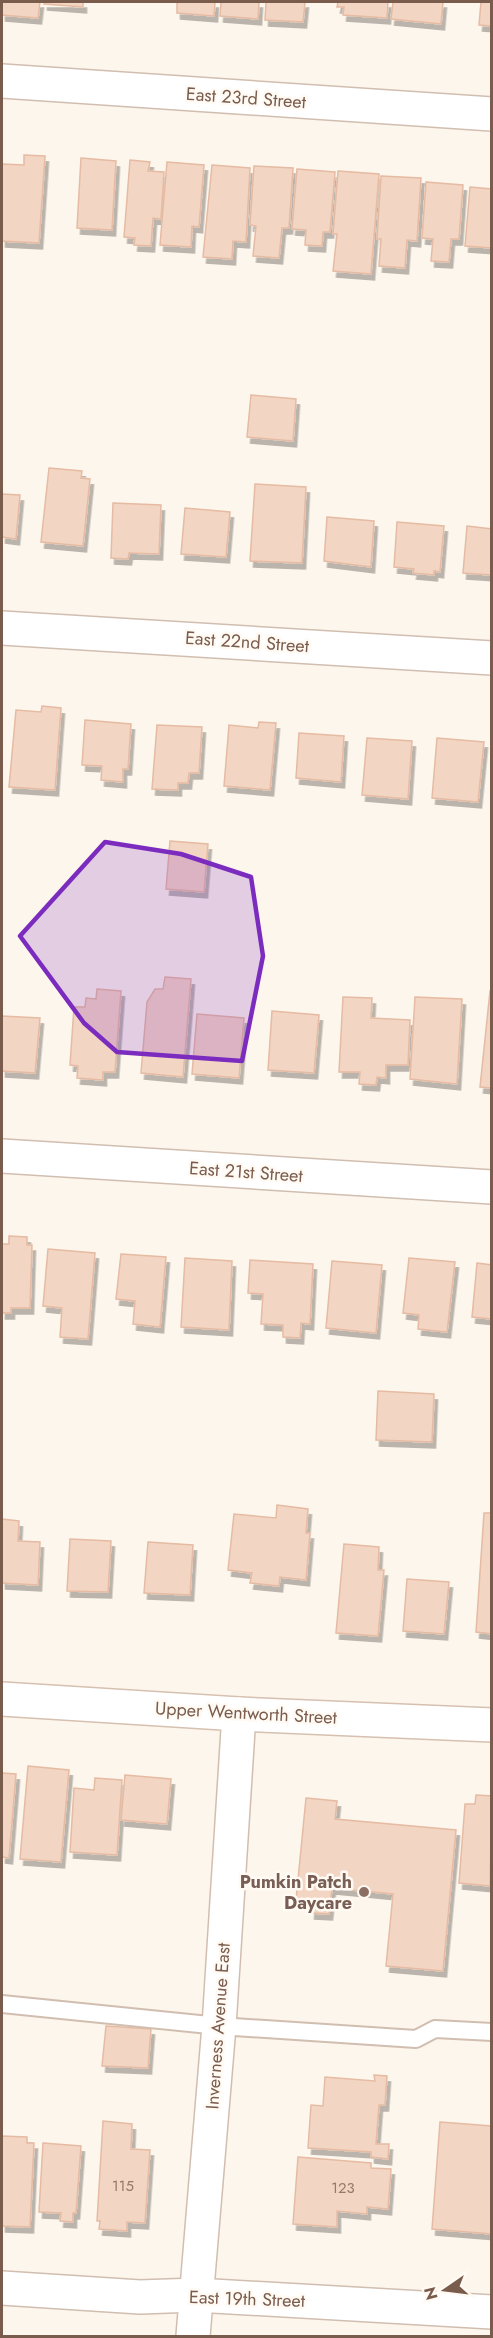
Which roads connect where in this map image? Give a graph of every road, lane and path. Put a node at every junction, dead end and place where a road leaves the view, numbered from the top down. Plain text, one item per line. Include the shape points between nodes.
1 (2, 81) edge
2 (492, 114) edge
3 (2, 628) edge
4 (492, 658) edge
5 (2, 1156) edge
6 (492, 1187) edge
7 (2, 1699) edge
8 (239, 1714) junction
9 (492, 1725) edge
10 (2, 2004) edge
11 (219, 2026) junction
12 (492, 2032) edge
13 (2, 2288) edge
14 (196, 2295) junction
15 (492, 2312) edge
16 (193, 2337) edge

1 - 2 street, East 23rd Street
3 - 4 street, East 22nd Street
5 - 6 street, East 21st Street
7 - 8 street, Upper Wentworth Street
8 - 9 street, Upper Wentworth Street
8 - 11 street, Inverness Avenue East
10 - 11 lane
11 - 12 lane via 416,2039 435,2029
11 - 14 street, Inverness Avenue East
13 - 14 street, East 19th Street via 140,2297
14 - 15 street, East 19th Street
14 - 16 street, Inverness Avenue East

